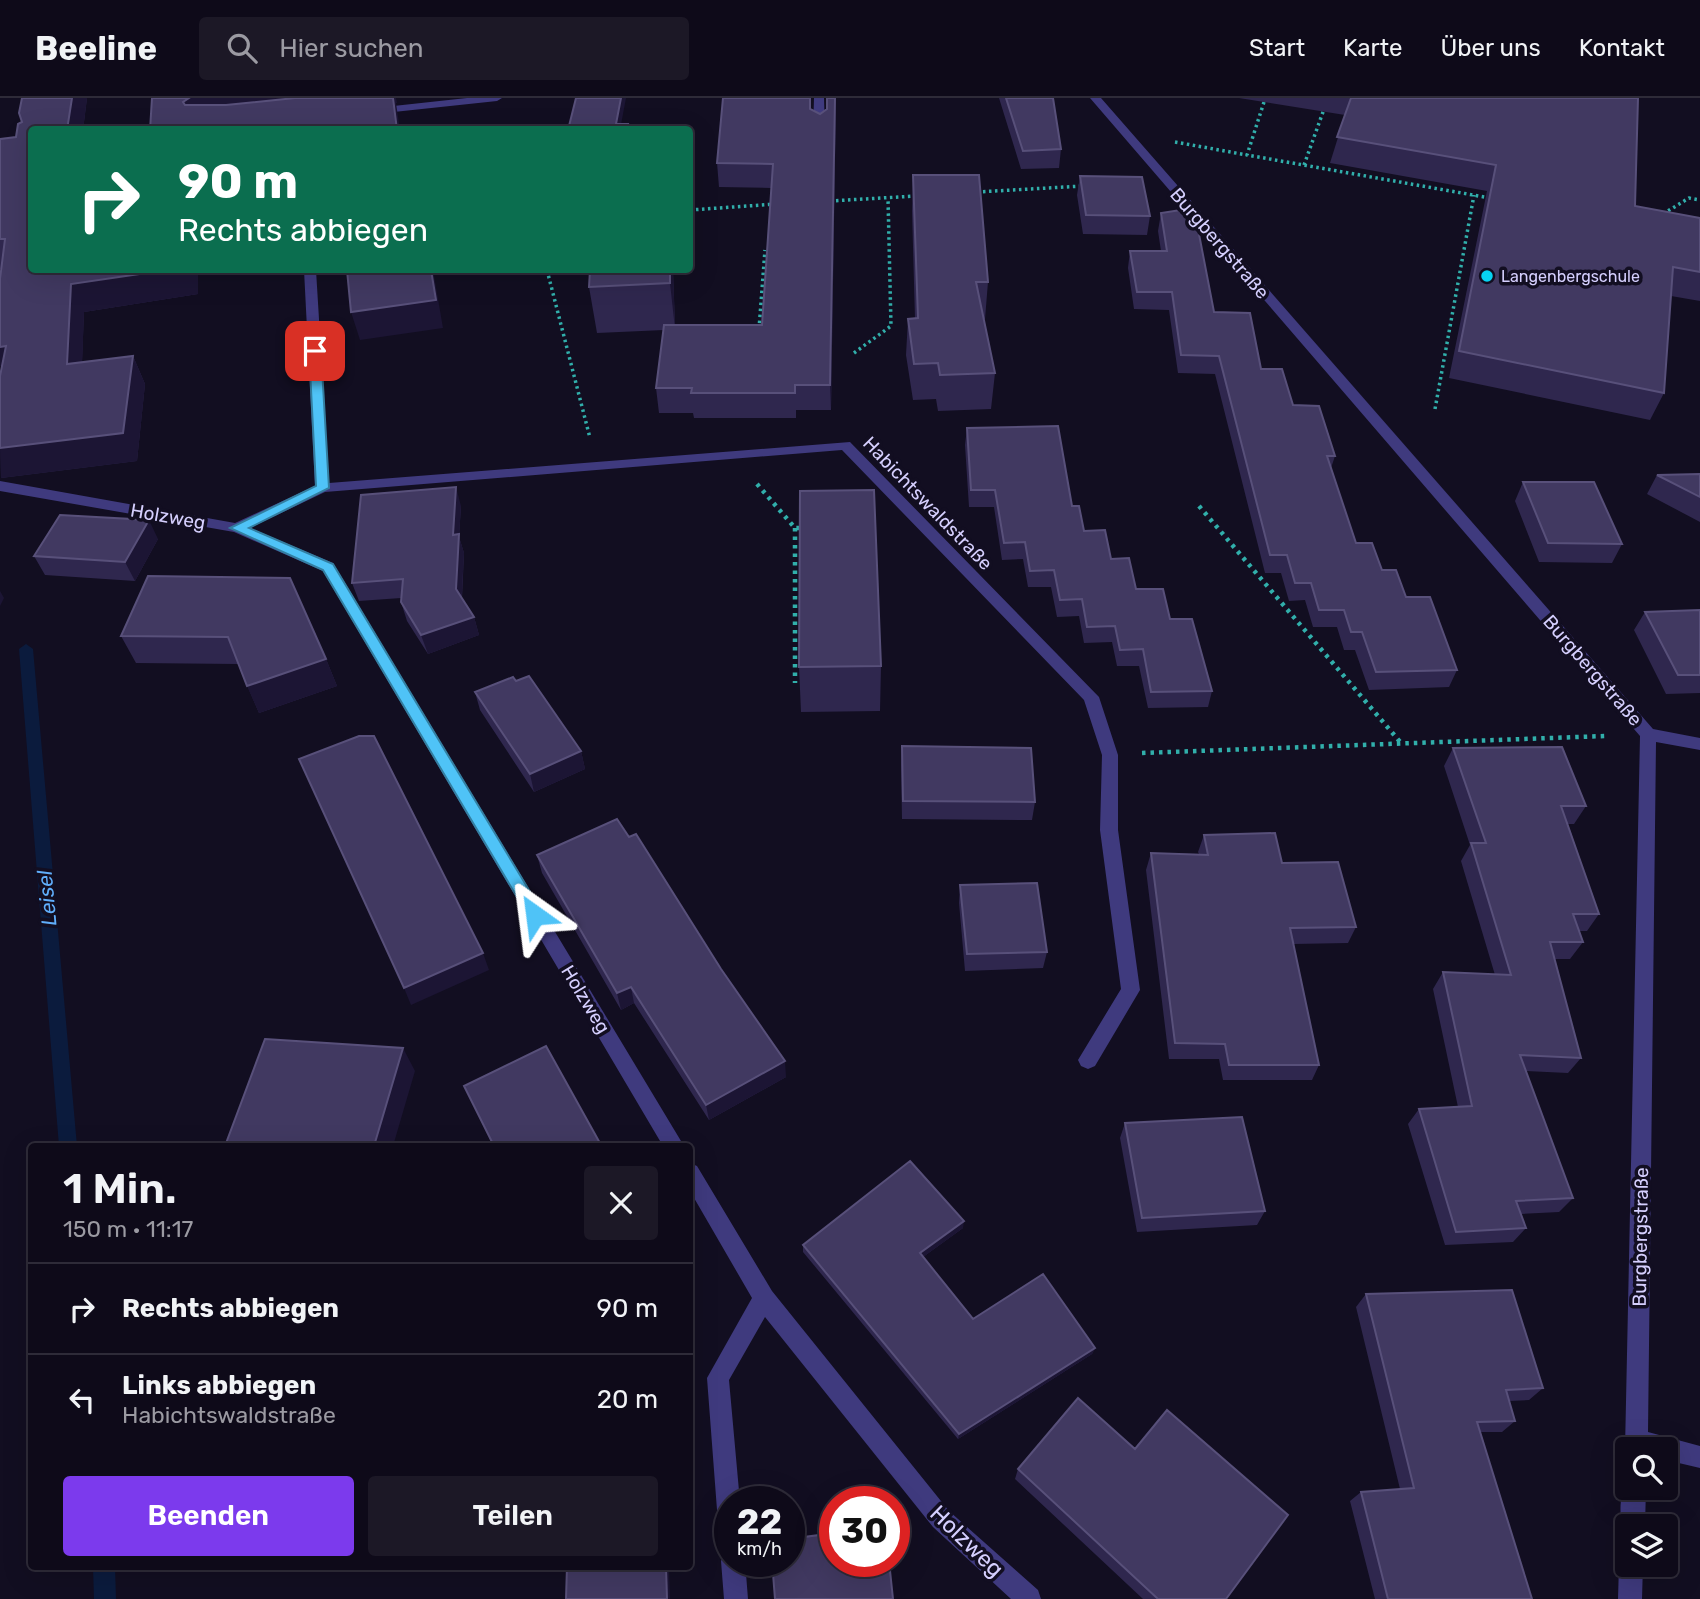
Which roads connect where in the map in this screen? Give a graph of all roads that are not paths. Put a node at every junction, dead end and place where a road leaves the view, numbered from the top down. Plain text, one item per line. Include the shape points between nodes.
1 (497, 98) edge
2 (819, 98) edge
3 (1096, 98) edge
4 (358, 113) edge
5 (819, 134) edge
6 (310, 273) edge
7 (0, 486) edge
8 (322, 488) junction
9 (237, 528) junction
10 (1648, 734) junction
11 (1700, 744) edge
12 (1088, 1060) dead end
13 (672, 1143) edge
14 (693, 1178) edge
15 (764, 1298) junction
16 (1636, 1437) edge
17 (1678, 1453) edge
18 (1700, 1457) edge
19 (727, 1486) edge
20 (734, 1577) edge
21 (1631, 1577) edge
22 (736, 1599) edge
23 (1029, 1599) edge
24 (1630, 1599) edge

1 - 4 street
2 - 5 street
3 - 10 street, Burgbergstraße
6 - 8 street
7 - 9 street, Holzweg
8 - 9 street
8 - 12 street, Habichtswaldstraße via 845,445 1091,697 1110,755 1109,830 1131,990
9 - 13 street, Holzweg via 328,567
10 - 11 street
10 - 16 street, Burgbergstraße
14 - 15 street, Holzweg
15 - 19 street via 718,1378
15 - 23 street, Holzweg via 941,1519
17 - 18 street
20 - 22 street
21 - 24 street

